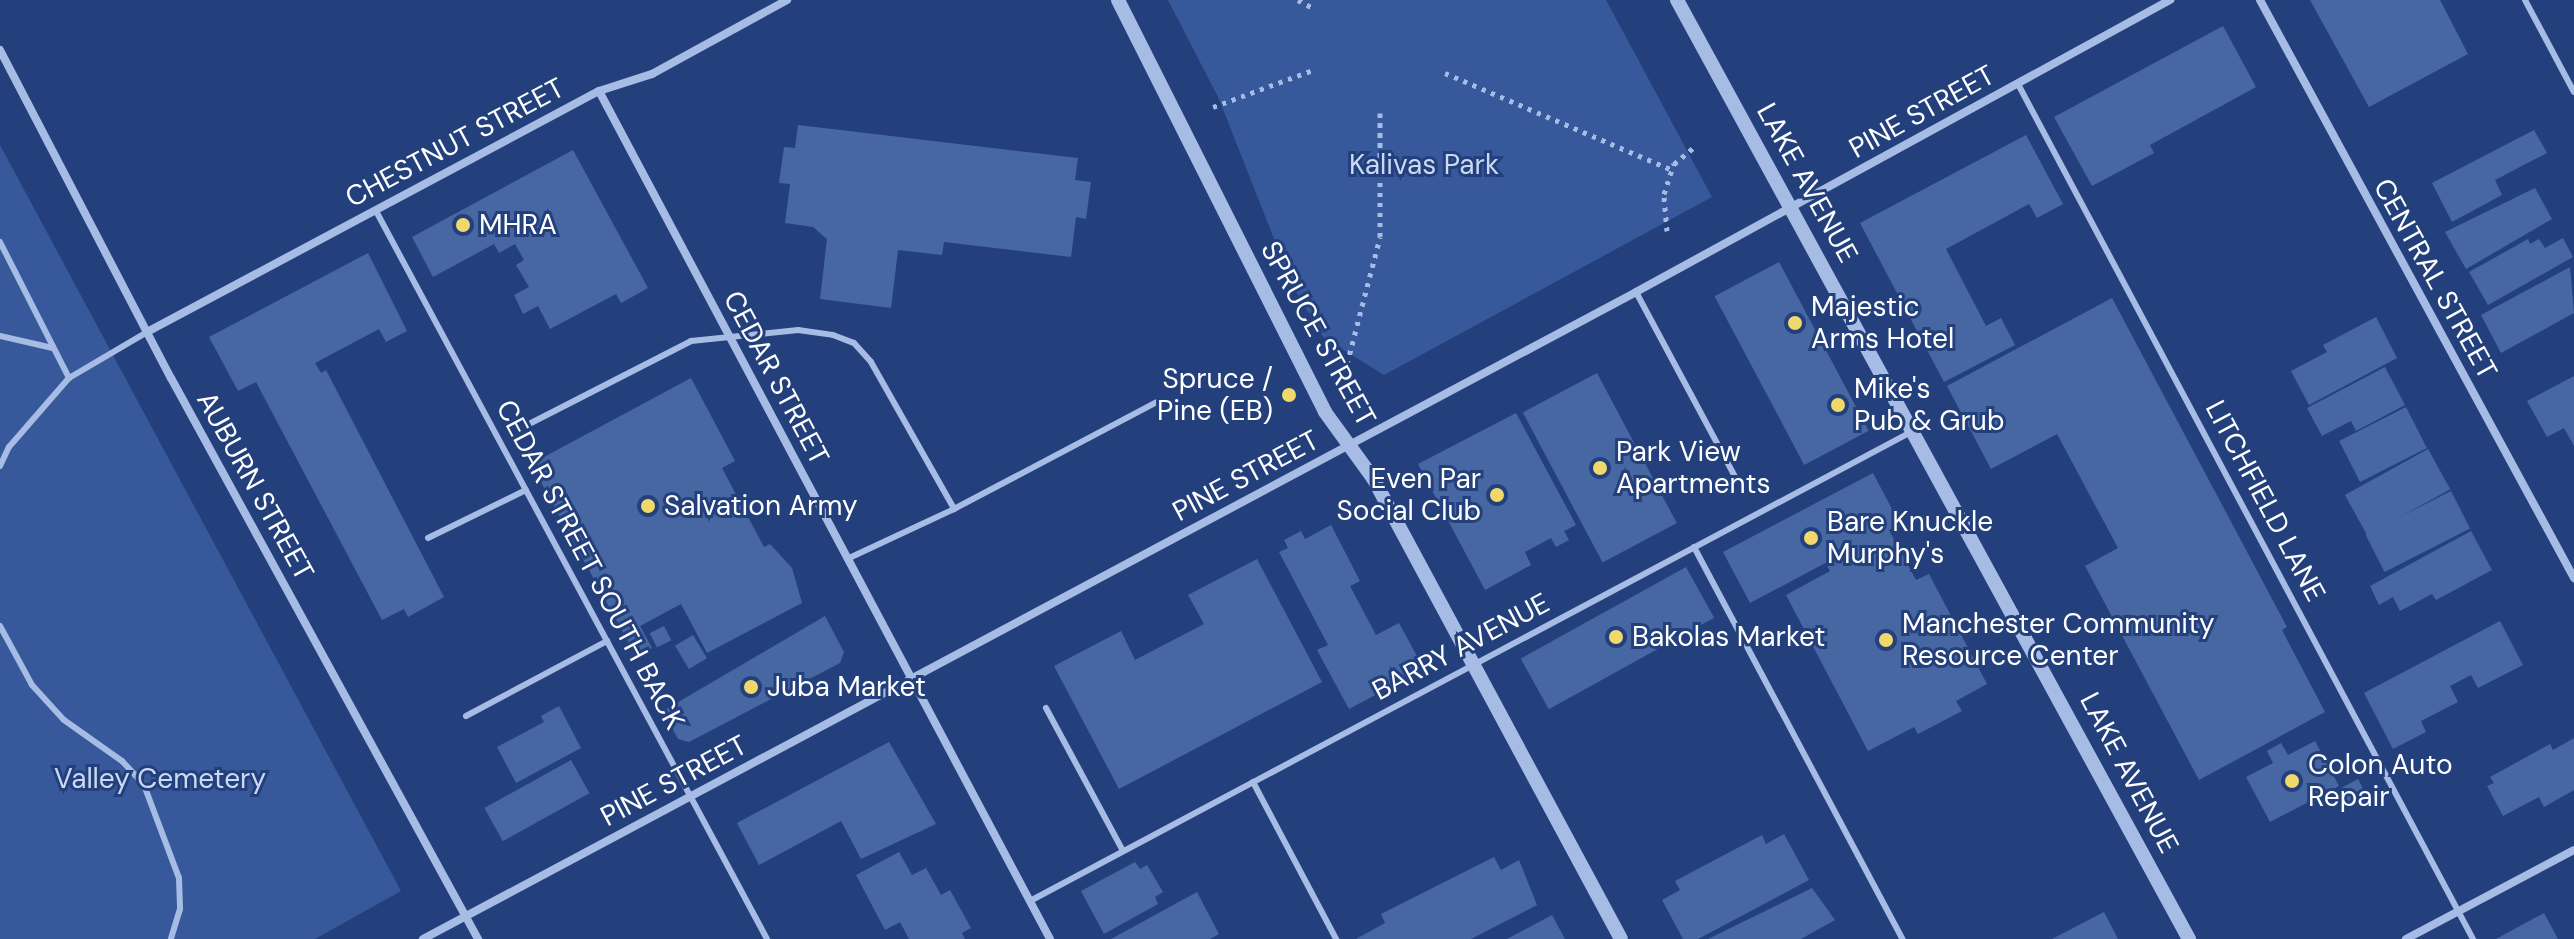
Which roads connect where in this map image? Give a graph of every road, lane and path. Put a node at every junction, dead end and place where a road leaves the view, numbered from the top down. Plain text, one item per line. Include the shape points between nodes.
1 (787, 0) edge
2 (1118, 0) edge
3 (1298, 0) edge
4 (1677, 0) edge
5 (2170, 0) edge
6 (2260, 0) edge
7 (2525, 0) edge
8 (1313, 8) dead end
9 (0, 50) edge
10 (1313, 70) dead end
11 (1445, 73) dead end
12 (2018, 84) junction
13 (599, 91) junction
14 (2574, 92) edge
15 (1213, 107) dead end
16 (1380, 113) dead end
17 (1694, 147) dead end
18 (1672, 170) junction
19 (1791, 208) junction
20 (376, 211) junction
21 (1667, 231) dead end
22 (0, 242) edge
23 (1636, 292) junction
24 (147, 332) junction
25 (0, 336) edge
26 (731, 340) junction
27 (53, 348) junction
28 (1347, 364) dead end
29 (69, 378) junction
30 (1157, 402) dead end
31 (531, 423) dead end
32 (1913, 431) junction
33 (1349, 446) junction
34 (0, 466) edge
35 (1735, 477) dead end
36 (526, 490) junction
37 (954, 509) junction
38 (428, 538) dead end
39 (1694, 547) junction
40 (847, 559) junction
41 (2574, 578) edge
42 (0, 626) edge
43 (607, 641) junction
44 (1473, 665) junction
45 (912, 680) junction
46 (1046, 708) dead end
47 (466, 716) dead end
48 (1253, 782) junction
49 (690, 796) junction
50 (2574, 850) edge
51 (1123, 851) junction
52 (1030, 901) junction
53 (2458, 912) junction
54 (466, 917) junction
55 (171, 939) edge
56 (423, 939) edge
57 (478, 939) edge
58 (767, 939) edge
59 (1050, 939) edge
60 (1336, 939) edge
61 (1621, 939) edge
62 (1902, 939) edge
63 (2189, 939) edge
64 (2406, 939) edge
65 (2473, 939) edge

1 - 13 street, CHESTNUT STREET via 652,74
2 - 33 street, SPRUCE STREET via 1263,294 1325,412
3 - 8 path
4 - 19 street, LAKE AVENUE
5 - 12 street, PINE STREET
6 - 41 street, CENTRAL STREET
7 - 14 lane
9 - 24 street, AUBURN STREET
10 - 15 path
11 - 18 path
12 - 19 street, PINE STREET
12 - 53 lane, LITCHFIELD LANE
13 - 20 street, CHESTNUT STREET
13 - 26 street, CEDAR STREET
16 - 28 path via 1380,237
17 - 18 path
18 - 21 path via 1662,208
19 - 23 street, PINE STREET
19 - 32 street, LAKE AVENUE
20 - 24 street, CHESTNUT STREET
20 - 36 lane, CEDAR STREET SOUTH BACK
22 - 27 lane
23 - 33 street, PINE STREET
23 - 35 lane
24 - 29 lane
24 - 54 street, AUBURN STREET
25 - 27 lane
26 - 31 lane via 691,341
26 - 37 lane via 809,332 854,343 871,362
26 - 40 street, CEDAR STREET
27 - 29 lane
29 - 34 lane via 9,447
30 - 37 lane
32 - 39 lane, BARRY AVENUE
32 - 63 street, LAKE AVENUE
33 - 44 street, SPRUCE STREET via 1373,478
33 - 45 street, PINE STREET
36 - 38 lane
36 - 43 lane, CEDAR STREET SOUTH BACK
37 - 40 lane
39 - 44 lane, BARRY AVENUE
39 - 62 lane
40 - 45 street, CEDAR STREET
42 - 55 lane via 32,685 64,720 122,761 144,785 179,878 180,909
43 - 47 lane
43 - 49 lane, CEDAR STREET SOUTH BACK
44 - 48 lane, BARRY AVENUE
44 - 61 street, SPRUCE STREET
45 - 49 street, PINE STREET
45 - 52 street, CEDAR STREET
46 - 51 lane
48 - 51 lane, BARRY AVENUE
48 - 60 lane
49 - 54 street, PINE STREET
49 - 58 lane, CEDAR STREET SOUTH BACK
50 - 53 street
51 - 52 lane, BARRY AVENUE
52 - 59 street, CEDAR STREET
53 - 64 street
53 - 65 lane, LITCHFIELD LANE
54 - 56 street, PINE STREET
54 - 57 street, AUBURN STREET

